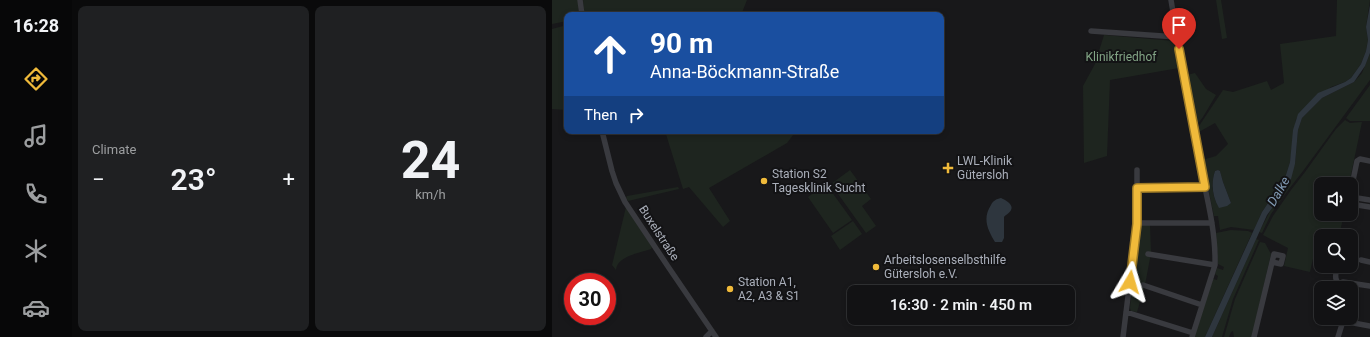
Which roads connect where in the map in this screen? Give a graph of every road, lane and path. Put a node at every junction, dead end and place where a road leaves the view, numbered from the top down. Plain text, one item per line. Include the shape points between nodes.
1 (580, 0) edge
2 (1171, 0) edge
3 (582, 12) edge
4 (1091, 32) dead end
5 (1177, 37) junction
6 (603, 134) edge
7 (1370, 161) edge
8 (1137, 170) dead end
9 (1354, 177) edge
10 (1205, 187) junction
11 (1137, 188) junction
12 (1358, 199) edge
13 (1370, 200) edge
14 (1358, 205) edge
15 (1370, 206) edge
16 (1212, 223) junction
17 (1137, 224) junction
18 (1148, 254) dead end
19 (1361, 260) dead end
20 (1272, 262) dead end
21 (1370, 262) edge
22 (1215, 265) junction
23 (1143, 285) dead end
24 (1358, 286) edge
25 (1370, 286) edge
26 (1202, 305) junction
27 (1126, 312) junction
28 (1358, 323) edge
29 (1342, 325) edge
30 (1370, 326) edge
31 (712, 331) junction
32 (1193, 335) edge
33 (706, 337) edge
34 (716, 337) edge
35 (1123, 337) edge
36 (1254, 337) edge
37 (1338, 337) edge

1 - 3 street
2 - 5 street
4 - 5 street
5 - 10 street
6 - 31 street, Buxelstraße via 612,171 622,195
7 - 9 street via 1357,161
8 - 11 street
10 - 11 street
10 - 16 street
11 - 17 street
12 - 13 street
14 - 15 street
16 - 17 street
16 - 22 street
17 - 27 street
18 - 22 street
19 - 21 street
20 - 36 street
22 - 26 street
23 - 26 street
24 - 25 street
26 - 32 street
27 - 32 street
27 - 35 street
28 - 30 street
29 - 37 street
31 - 33 street
31 - 34 street, Buxelstraße

